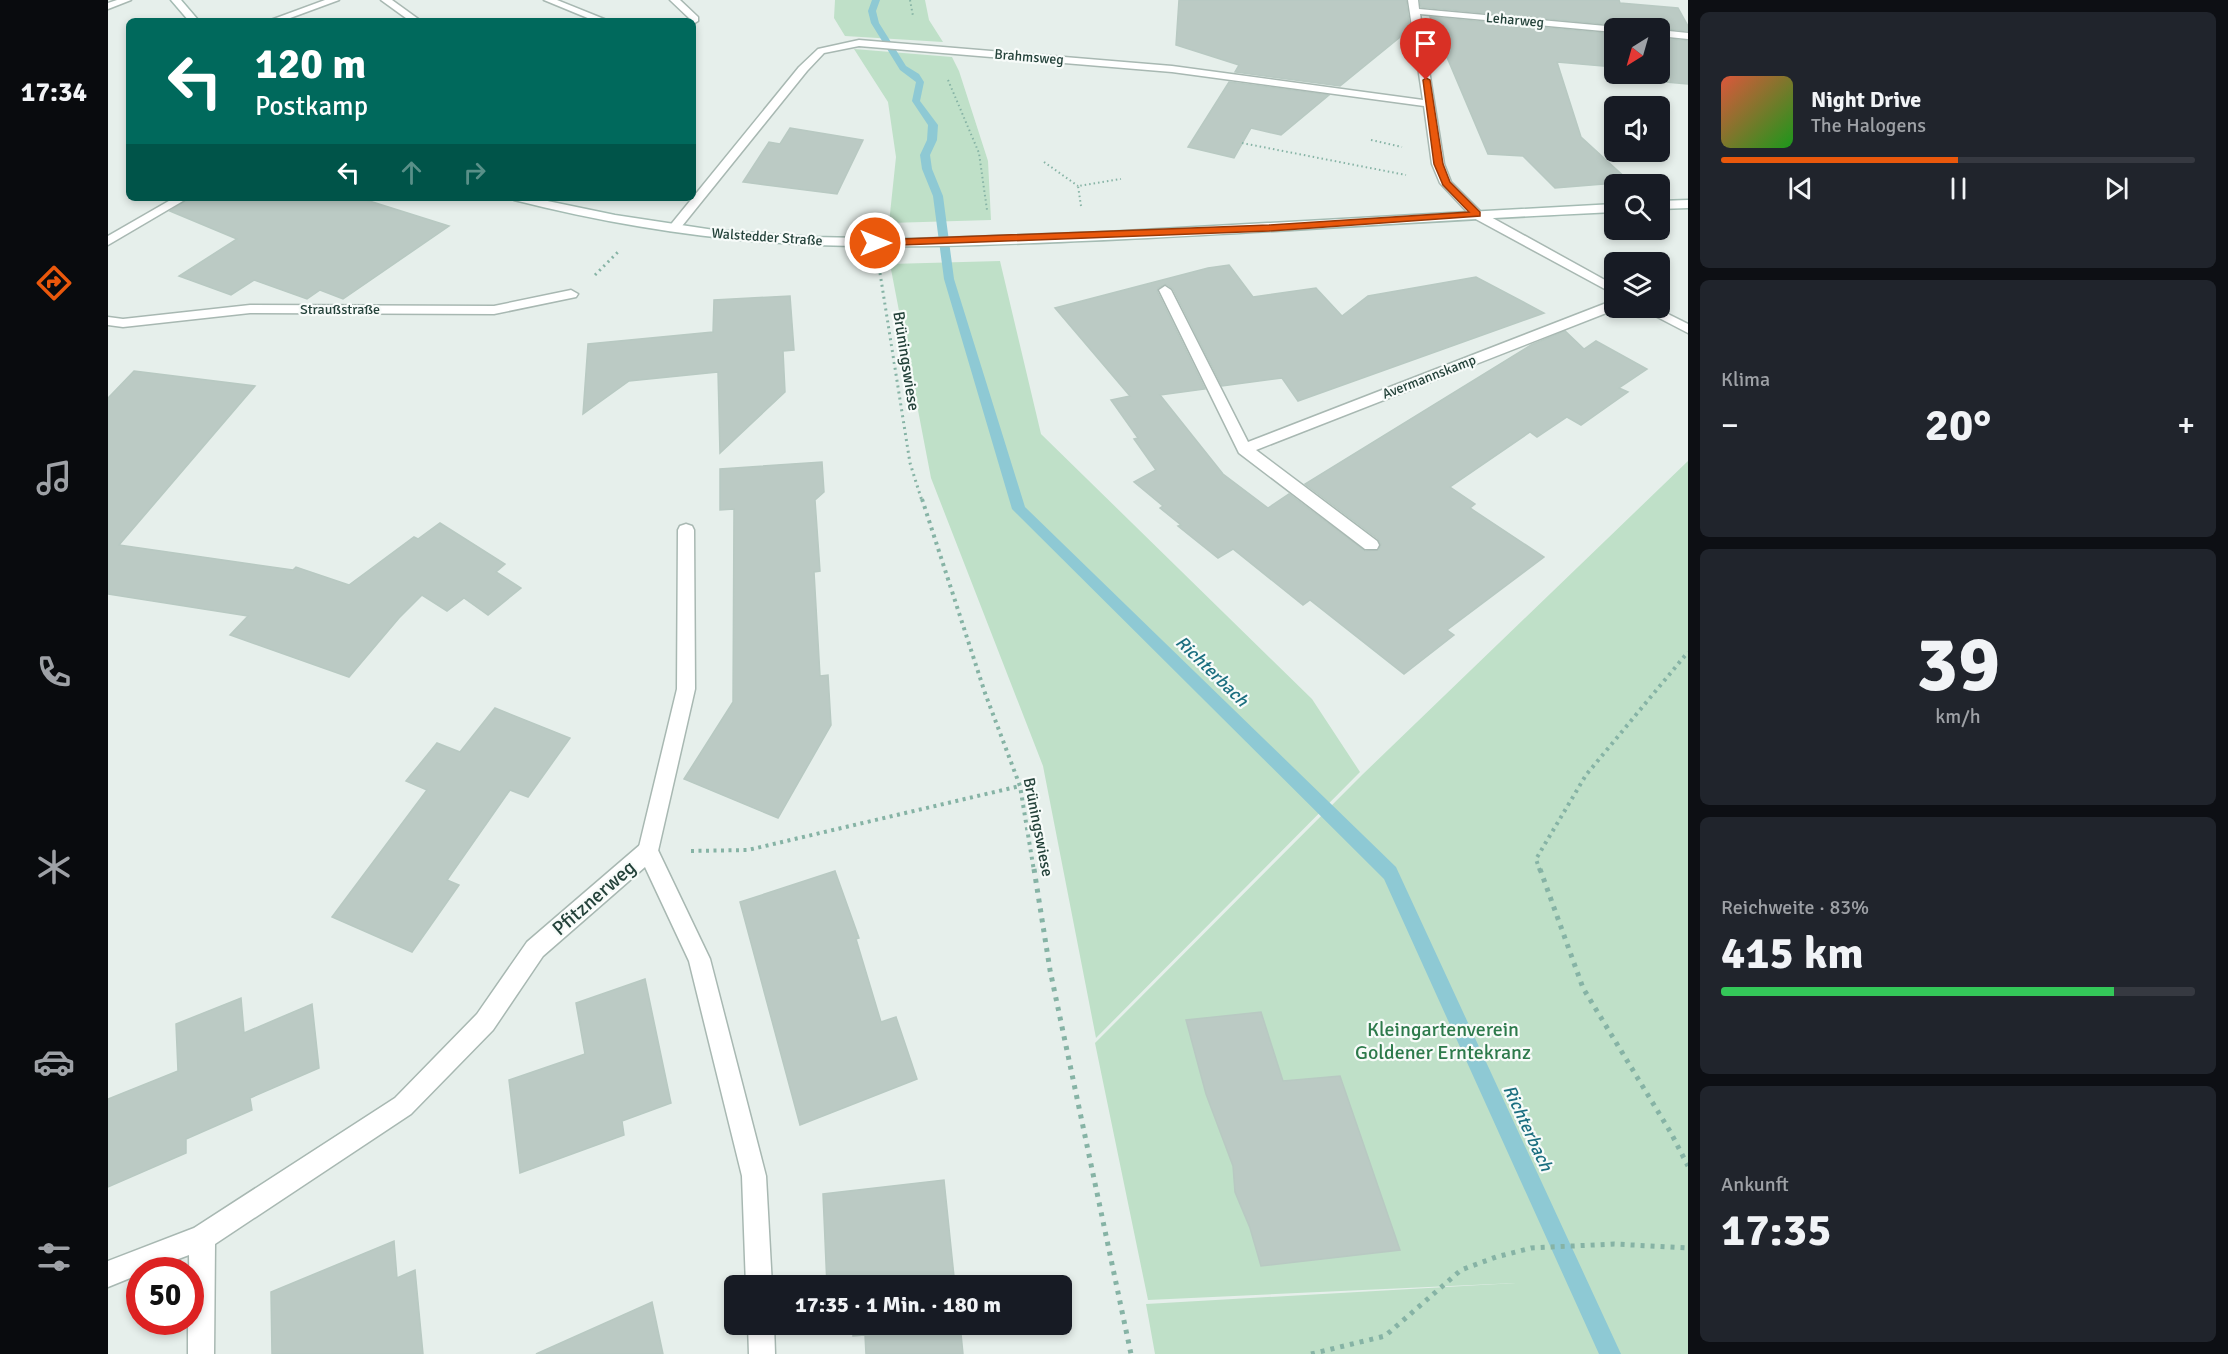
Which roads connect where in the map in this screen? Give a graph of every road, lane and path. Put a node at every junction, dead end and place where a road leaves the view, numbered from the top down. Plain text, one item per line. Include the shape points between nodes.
1 (126, 0) edge
2 (176, 0) edge
3 (334, 0) edge
4 (386, 0) edge
5 (549, 0) edge
6 (675, 0) edge
7 (108, 6) edge
8 (1414, 6) edge
9 (191, 18) edge
10 (282, 18) edge
11 (412, 18) edge
12 (596, 18) edge
13 (694, 18) edge
14 (1604, 28) edge
15 (1670, 34) edge
16 (1688, 36) edge
17 (933, 48) junction
18 (1430, 104) junction
19 (1242, 143) dead end
20 (1044, 162) dead end
21 (1121, 179) dead end
22 (1446, 183) junction
23 (1077, 186) junction
24 (696, 193) edge
25 (177, 201) edge
26 (531, 201) edge
27 (690, 201) edge
28 (1688, 204) edge
29 (1670, 205) edge
30 (1604, 208) edge
31 (1476, 214) junction
32 (674, 228) junction
33 (1087, 237) junction
34 (992, 240) junction
35 (108, 241) edge
36 (875, 243) junction
37 (1604, 284) edge
38 (1165, 290) dead end
39 (571, 294) dead end
40 (1604, 309) edge
41 (1667, 318) edge
42 (108, 321) edge
43 (1688, 329) edge
44 (1244, 448) junction
45 (686, 530) dead end
46 (1371, 545) dead end
47 (1688, 652) edge
48 (1020, 786) junction
49 (648, 851) junction
50 (1688, 1166) edge
51 (202, 1237) junction
52 (1688, 1248) edge
53 (108, 1274) edge
54 (758, 1275) edge
55 (761, 1335) edge
56 (201, 1354) edge
57 (762, 1354) edge
58 (1131, 1354) edge
59 (1311, 1354) edge

1 - 7 street
2 - 9 street
3 - 10 street
4 - 11 street
5 - 12 street
6 - 13 street
8 - 14 street, Leharweg
8 - 18 street
15 - 16 street
17 - 18 street, Brahmsweg via 1172,69
17 - 24 street, Brahmsweg via 860,43 821,51
17 - 34 path via 979,153
18 - 22 street via 1438,164
19 - 22 path
20 - 23 path
21 - 23 path
22 - 31 street
23 - 33 path
25 - 35 street
26 - 32 street, Walstedder Straße
27 - 32 street
28 - 29 street
30 - 31 street, Walstedder Straße
31 - 33 street, Walstedder Straße
31 - 37 street
32 - 36 street, Walstedder Straße via 773,239
33 - 34 street, Walstedder Straße
34 - 36 street, Walstedder Straße
36 - 48 path, Brüningswiese via 910,463 985,693
38 - 44 street
39 - 42 street, Straußstraße via 494,310 250,309 123,323
40 - 44 street, Avermannskamp
41 - 43 street
44 - 46 street
45 - 49 street via 686,689
47 - 50 path via 1586,775 1536,859 1583,988
48 - 49 path via 748,850
48 - 58 path, Brüningswiese via 1050,970
49 - 51 street, Pfitznerweg via 535,949 485,1022 403,1106
49 - 54 street, Pfitznerweg via 699,959 754,1176
51 - 53 street, Pfitznerweg
51 - 56 street
52 - 59 path via 1614,1244 1531,1248 1496,1257 1461,1270 1385,1336
55 - 57 street

